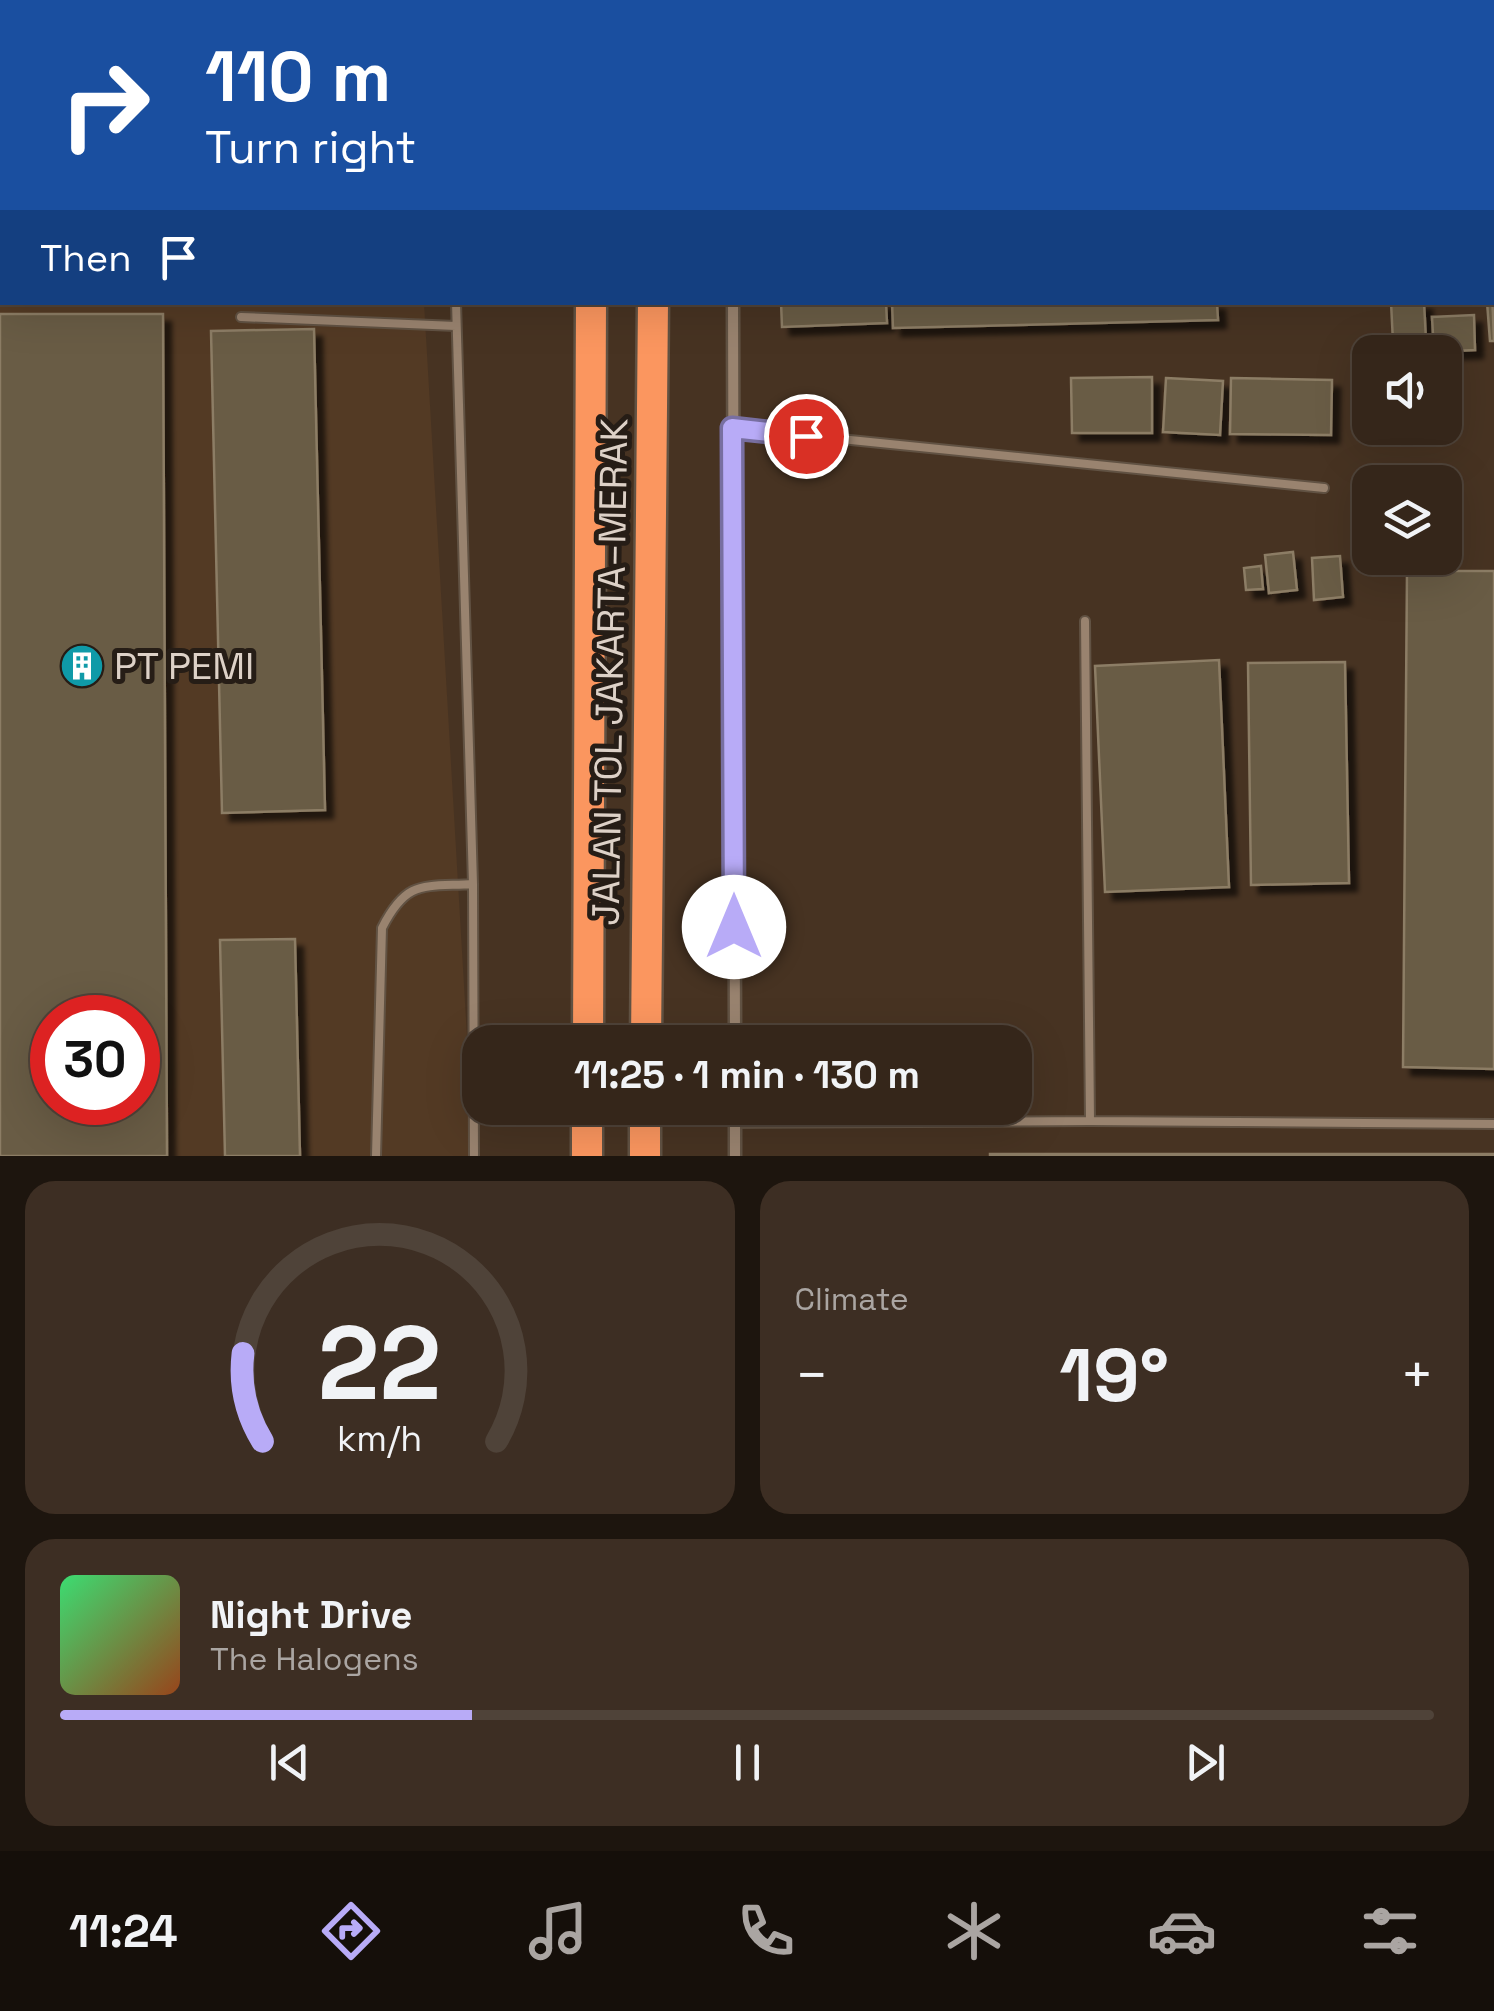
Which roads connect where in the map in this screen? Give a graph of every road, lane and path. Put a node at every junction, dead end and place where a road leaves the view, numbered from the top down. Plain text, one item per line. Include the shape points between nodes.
1 (456, 305) edge
2 (591, 305) edge
3 (653, 305) edge
4 (733, 305) edge
5 (240, 317) dead end
6 (456, 326) junction
7 (732, 428) junction
8 (1324, 488) dead end
9 (1084, 621) dead end
10 (472, 884) junction
11 (588, 1025) edge
12 (646, 1025) edge
13 (735, 1025) edge
14 (1032, 1121) edge
15 (1090, 1121) junction
16 (1494, 1124) edge
17 (587, 1125) edge
18 (646, 1125) edge
19 (735, 1125) edge
20 (376, 1156) edge
21 (474, 1156) edge
22 (587, 1156) edge
23 (645, 1156) edge
24 (735, 1156) edge

1 - 6 lane
2 - 11 highway, JALAN TOL JAKARTA–MERAK
3 - 12 highway, JALAN TOL JAKARTA–MERAK
4 - 7 street
5 - 6 lane
6 - 10 lane
7 - 8 lane
7 - 13 street
9 - 15 lane
10 - 20 lane via 415,888 395,902 382,928
10 - 21 lane
14 - 15 lane
15 - 16 lane
17 - 22 highway
18 - 23 highway
19 - 24 street

